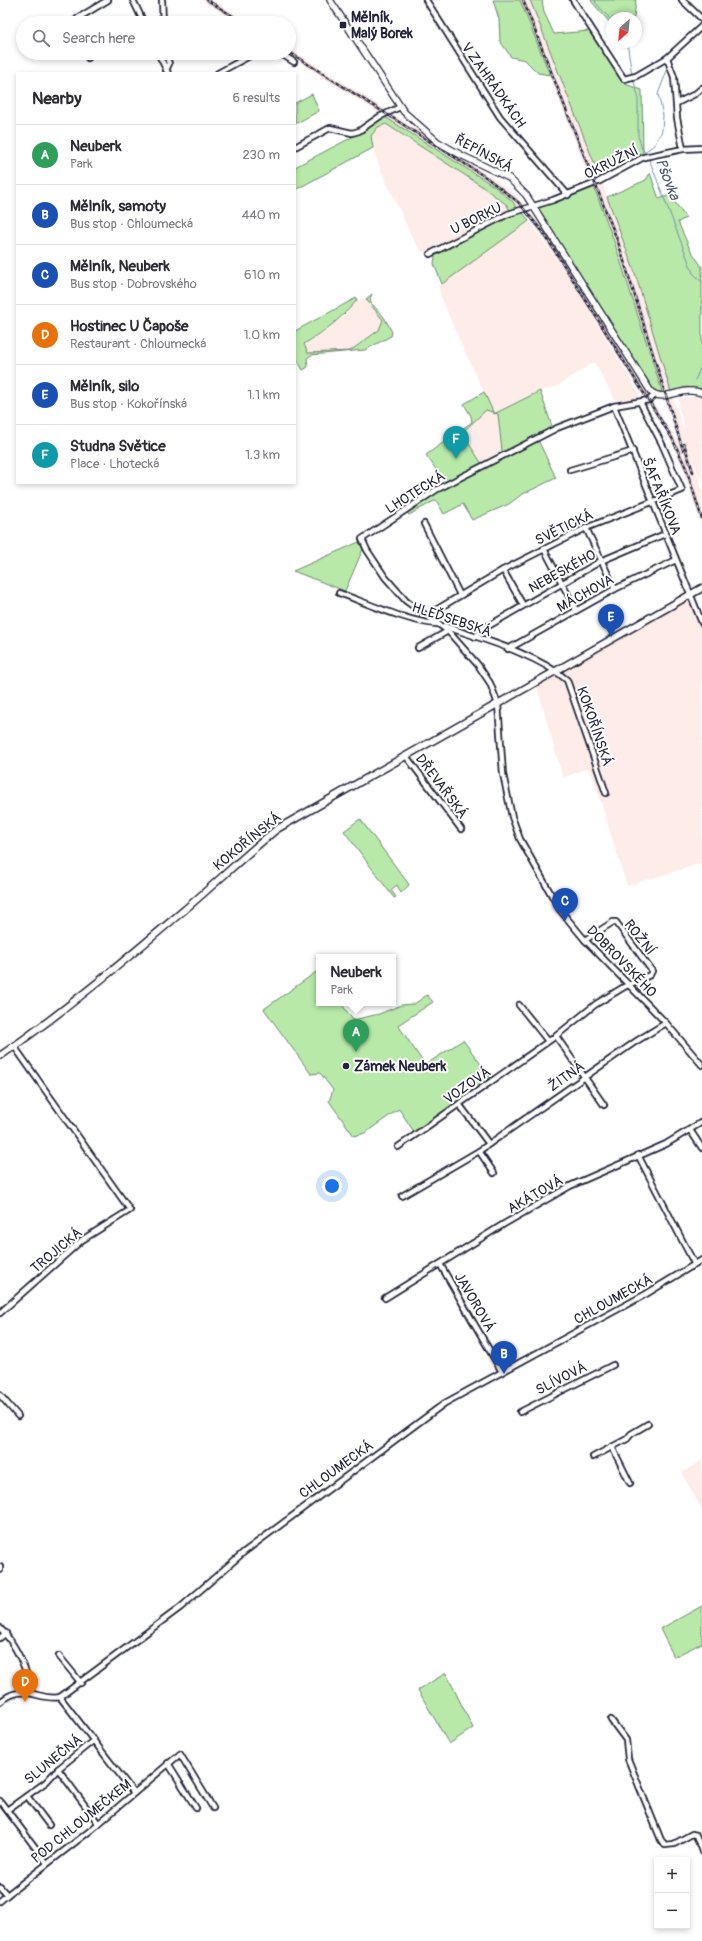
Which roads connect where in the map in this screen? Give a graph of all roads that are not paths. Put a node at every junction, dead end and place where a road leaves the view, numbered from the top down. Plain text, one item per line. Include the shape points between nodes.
1 (108, 0) edge
2 (133, 0) edge
3 (162, 0) edge
4 (330, 0) edge
5 (426, 0) edge
6 (573, 0) edge
7 (682, 0) edge
8 (81, 16) edge
9 (141, 16) edge
10 (163, 16) edge
11 (702, 19) edge
12 (702, 26) edge
13 (667, 58) junction
14 (161, 60) edge
15 (168, 60) edge
16 (242, 60) edge
17 (291, 60) edge
18 (294, 62) dead end
19 (167, 72) edge
20 (221, 72) edge
21 (702, 88) edge
22 (677, 103) junction
23 (400, 107) junction
24 (296, 146) edge
25 (702, 148) edge
26 (683, 149) junction
27 (568, 195) junction
28 (533, 206) junction
29 (430, 254) dead end
30 (702, 393) edge
31 (655, 395) junction
32 (640, 402) junction
33 (614, 406) junction
34 (633, 451) junction
35 (570, 470) dead end
36 (652, 502) junction
37 (424, 524) dead end
38 (586, 528) junction
39 (665, 534) junction
40 (544, 549) junction
41 (676, 560) junction
42 (601, 561) junction
43 (503, 570) junction
44 (561, 583) junction
45 (702, 588) edge
46 (615, 589) junction
47 (339, 593) dead end
48 (692, 594) junction
49 (460, 595) junction
50 (523, 605) junction
51 (576, 610) junction
52 (702, 623) edge
53 (438, 624) junction
54 (448, 631) junction
55 (475, 637) junction
56 (418, 648) dead end
57 (508, 649) junction
58 (556, 671) junction
59 (498, 704) junction
60 (406, 756) junction
61 (606, 793) dead end
62 (461, 829) dead end
63 (585, 940) junction
64 (630, 985) junction
65 (519, 1006) dead end
66 (666, 1023) junction
67 (556, 1036) junction
68 (548, 1042) junction
69 (14, 1046) junction
70 (0, 1056) edge
71 (702, 1065) edge
72 (584, 1076) junction
73 (459, 1104) junction
74 (604, 1105) dead end
75 (702, 1122) edge
76 (690, 1130) junction
77 (489, 1144) junction
78 (398, 1147) dead end
79 (702, 1148) edge
80 (479, 1151) junction
81 (638, 1156) junction
82 (494, 1173) dead end
83 (402, 1196) dead end
84 (702, 1260) edge
85 (440, 1264) junction
86 (695, 1265) junction
87 (385, 1298) dead end
88 (0, 1313) edge
89 (613, 1364) dead end
90 (502, 1372) junction
91 (0, 1395) edge
92 (520, 1412) dead end
93 (18, 1416) dead end
94 (648, 1424) dead end
95 (612, 1447) junction
96 (593, 1457) dead end
97 (630, 1483) dead end
98 (0, 1567) edge
99 (0, 1570) edge
100 (0, 1628) edge
101 (6, 1633) junction
102 (0, 1638) edge
103 (58, 1656) dead end
104 (81, 1683) junction
105 (28, 1693) junction
106 (60, 1698) junction
107 (0, 1702) edge
108 (611, 1720) dead end
109 (94, 1740) junction
110 (168, 1764) junction
111 (58, 1769) junction
112 (134, 1793) junction
113 (27, 1796) junction
114 (0, 1801) edge
115 (196, 1808) dead end
116 (214, 1808) dead end
117 (7, 1810) junction
118 (98, 1823) junction
119 (49, 1825) dead end
120 (702, 1852) edge
121 (47, 1863) junction
122 (0, 1887) edge
123 (7, 1895) junction
124 (0, 1901) edge

1 - 8 street
2 - 9 street
3 - 10 street
4 - 23 street, ŘEPÍNSKÁ
5 - 27 street, V ZAHRÁDKÁCH via 500,118
6 - 13 street via 624,79 636,76
7 - 11 street
12 - 13 street
13 - 22 street via 674,77
14 - 19 street
15 - 19 street
16 - 20 street
17 - 18 street
21 - 22 street
22 - 26 street
23 - 24 street via 359,131 352,133 330,128
23 - 28 street, ŘEPÍNSKÁ via 438,142 508,178 526,195
25 - 26 street, OKRUŽNÍ
26 - 27 street, OKRUŽNÍ via 644,157 609,177
27 - 28 street, OKRUŽNÍ
28 - 29 street, U BORKU via 508,214
28 - 31 street, ŘEPÍNSKÁ via 648,389
30 - 31 street via 691,390
31 - 32 street, LHOTECKÁ via 652,399
32 - 33 street, LHOTECKÁ
32 - 36 street, SVĚTICKÁ via 682,490
33 - 34 street, ŠAFAŘÍKOVA
33 - 53 street, LHOTECKÁ via 557,428 436,490 362,539 385,577 406,601
34 - 35 street
34 - 36 street, ŠAFAŘÍKOVA
36 - 38 street, SVĚTICKÁ
36 - 39 street, ŠAFAŘÍKOVA
37 - 49 street
38 - 40 street, SVĚTICKÁ
38 - 42 street
39 - 41 street, ŠAFAŘÍKOVA
39 - 42 street, NEBESKÉHO
40 - 43 street, SVĚTICKÁ
40 - 44 street
41 - 46 street, MÁCHOVA
41 - 48 street, ŠAFAŘÍKOVA via 683,580
42 - 44 street, NEBESKÉHO
42 - 46 street
43 - 49 street, SVĚTICKÁ
43 - 50 street
44 - 50 street, NEBESKÉHO
44 - 51 street
45 - 48 main road, KOKOŘÍNSKÁ
46 - 51 street, MÁCHOVA
47 - 53 street, HLEĎSEBSKÁ via 429,624
48 - 52 street, ŠAFAŘÍKOVA
48 - 58 main road, KOKOŘÍNSKÁ
49 - 53 street, SVĚTICKÁ via 434,612 433,618
50 - 55 street, NEBESKÉHO via 478,632
51 - 57 street, MÁCHOVA
53 - 54 street, DOBROVSKÉHO
53 - 55 street, HLEĎSEBSKÁ
54 - 56 street
54 - 59 street, DOBROVSKÉHO via 478,665 490,683
55 - 57 street, HLEĎSEBSKÁ
57 - 58 street, HLEĎSEBSKÁ
58 - 59 main road, KOKOŘÍNSKÁ
58 - 61 street, KOKOŘÍNSKÁ via 567,680
59 - 60 main road, KOKOŘÍNSKÁ
59 - 63 street, DOBROVSKÉHO via 503,774 512,817 520,839 560,910
60 - 62 street, DŘEVAŘSKÁ
60 - 69 main road, KOKOŘÍNSKÁ via 277,829 184,910
63 - 64 street, DOBROVSKÉHO
63 - 64 street, ROŽNÍ via 613,922 618,924 652,971 650,975
64 - 66 street, DOBROVSKÉHO
64 - 67 street, VOZOVÁ via 596,1004
65 - 68 street
66 - 71 street, DOBROVSKÉHO
66 - 72 street, ŽITNÁ
67 - 68 street, VOZOVÁ
67 - 72 street
68 - 73 street, VOZOVÁ
69 - 70 main road, KOKOŘÍNSKÁ
69 - 88 street, TROJICKÁ via 130,1210 82,1240
72 - 74 street
72 - 77 street, ŽITNÁ
73 - 77 street
73 - 78 street, VOZOVÁ
75 - 76 street, AKÁTOVÁ
76 - 79 street
76 - 81 street, AKÁTOVÁ
77 - 80 street, ŽITNÁ
80 - 82 street
80 - 83 street, ŽITNÁ
81 - 85 street, AKÁTOVÁ via 570,1186
81 - 86 street
84 - 86 street, CHLOUMECKÁ
85 - 87 street, AKÁTOVÁ
85 - 90 street, JAVOROVÁ
86 - 90 street, CHLOUMECKÁ
89 - 92 street, SLÍVOVÁ
90 - 104 street, CHLOUMECKÁ via 445,1403 309,1502 244,1552 181,1607
91 - 93 street
94 - 95 street
95 - 96 street
95 - 97 street
98 - 99 street
100 - 101 street
101 - 102 street
101 - 105 street via 18,1653 30,1684
103 - 104 street
104 - 106 street, CHLOUMECKÁ
105 - 106 street via 46,1698
105 - 107 street via 14,1694
106 - 109 street
108 - 120 street via 626,1740 628,1757 661,1840 665,1845 674,1844 692,1834 696,1835
109 - 111 street, SLUNEČNÁ
109 - 112 street
110 - 112 street, POD CHLOUMEČKEM
110 - 115 street
110 - 116 street, POD CHLOUMEČKEM via 180,1754
111 - 113 street, SLUNEČNÁ
111 - 118 street
112 - 118 street, POD CHLOUMEČKEM
113 - 117 street, SLUNEČNÁ
113 - 119 street
114 - 117 street
117 - 121 street
118 - 121 street, POD CHLOUMEČKEM
121 - 123 street, POD CHLOUMEČKEM
122 - 123 street
123 - 124 street, POD CHLOUMEČKEM

